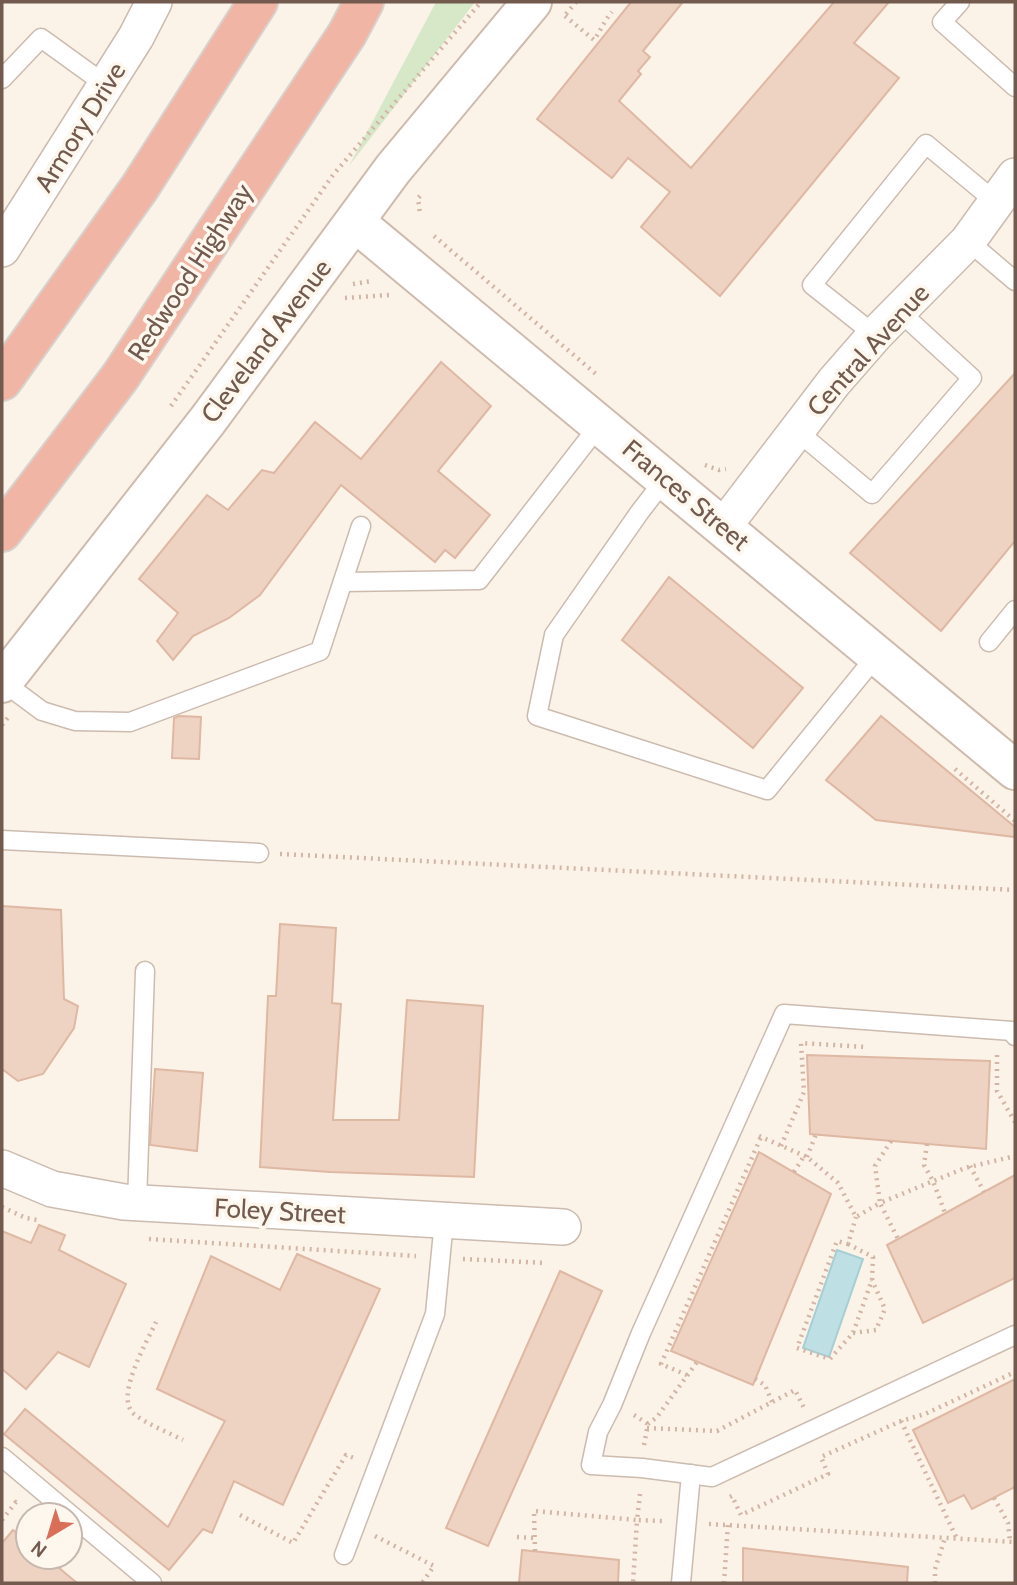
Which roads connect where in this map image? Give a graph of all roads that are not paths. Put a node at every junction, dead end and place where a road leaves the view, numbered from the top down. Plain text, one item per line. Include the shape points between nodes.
1 (154, 2) edge
2 (258, 2) edge
3 (363, 2) edge
4 (960, 2) edge
5 (548, 9) edge
6 (2, 79) edge
7 (106, 85) junction
8 (1015, 87) edge
9 (1006, 190) edge
10 (355, 222) junction
11 (968, 241) junction
12 (2, 250) edge
13 (1015, 281) edge
14 (888, 324) junction
15 (2, 381) edge
16 (600, 424) junction
17 (797, 431) junction
18 (680, 467) junction
19 (362, 526) dead end
20 (724, 526) junction
21 (2, 532) edge
22 (343, 582) junction
23 (1015, 610) edge
24 (989, 642) dead end
25 (877, 654) junction
26 (2, 682) edge
27 (1015, 770) edge
28 (2, 841) edge
29 (258, 853) road end
30 (145, 971) dead end
31 (1015, 1036) edge
32 (2, 1168) edge
33 (137, 1203) junction
34 (444, 1221) junction
35 (564, 1227) dead end
36 (1015, 1335) edge
37 (2, 1457) edge
38 (691, 1474) junction
39 (344, 1555) dead end
40 (152, 1583) edge
41 (681, 1583) edge

1 - 7 street, Armory Drive
2 - 15 highway via 140,187
3 - 21 highway, Redwood Highway via 347,34 120,377
4 - 8 lane via 942,22
5 - 10 street, Cleveland Avenue via 393,169
6 - 7 lane via 41,38
7 - 12 street, Armory Drive
9 - 11 street, Central Avenue
9 - 14 lane via 926,144 812,285
10 - 16 street, Frances Street
10 - 26 street, Cleveland Avenue via 208,420
11 - 13 lane
11 - 14 street, Central Avenue
14 - 17 street, Central Avenue via 834,382
14 - 17 lane via 972,378 872,494
16 - 18 street, Frances Street
16 - 22 lane via 479,580
17 - 20 street, Central Avenue
18 - 20 street, Frances Street
18 - 25 lane via 616,545 554,635 537,716 766,790
19 - 22 lane
20 - 25 street, Frances Street
22 - 26 lane via 320,651 130,722 75,721 42,711
23 - 24 lane
25 - 27 street, Frances Street
28 - 29 lane
30 - 33 lane
31 - 38 lane via 1012,1031 784,1014 598,1432 591,1465
32 - 33 street, Foley Street via 52,1189
33 - 34 street, Foley Street
34 - 35 street, Foley Street
34 - 39 lane via 436,1314
36 - 38 lane via 712,1477
37 - 40 lane
38 - 41 lane

